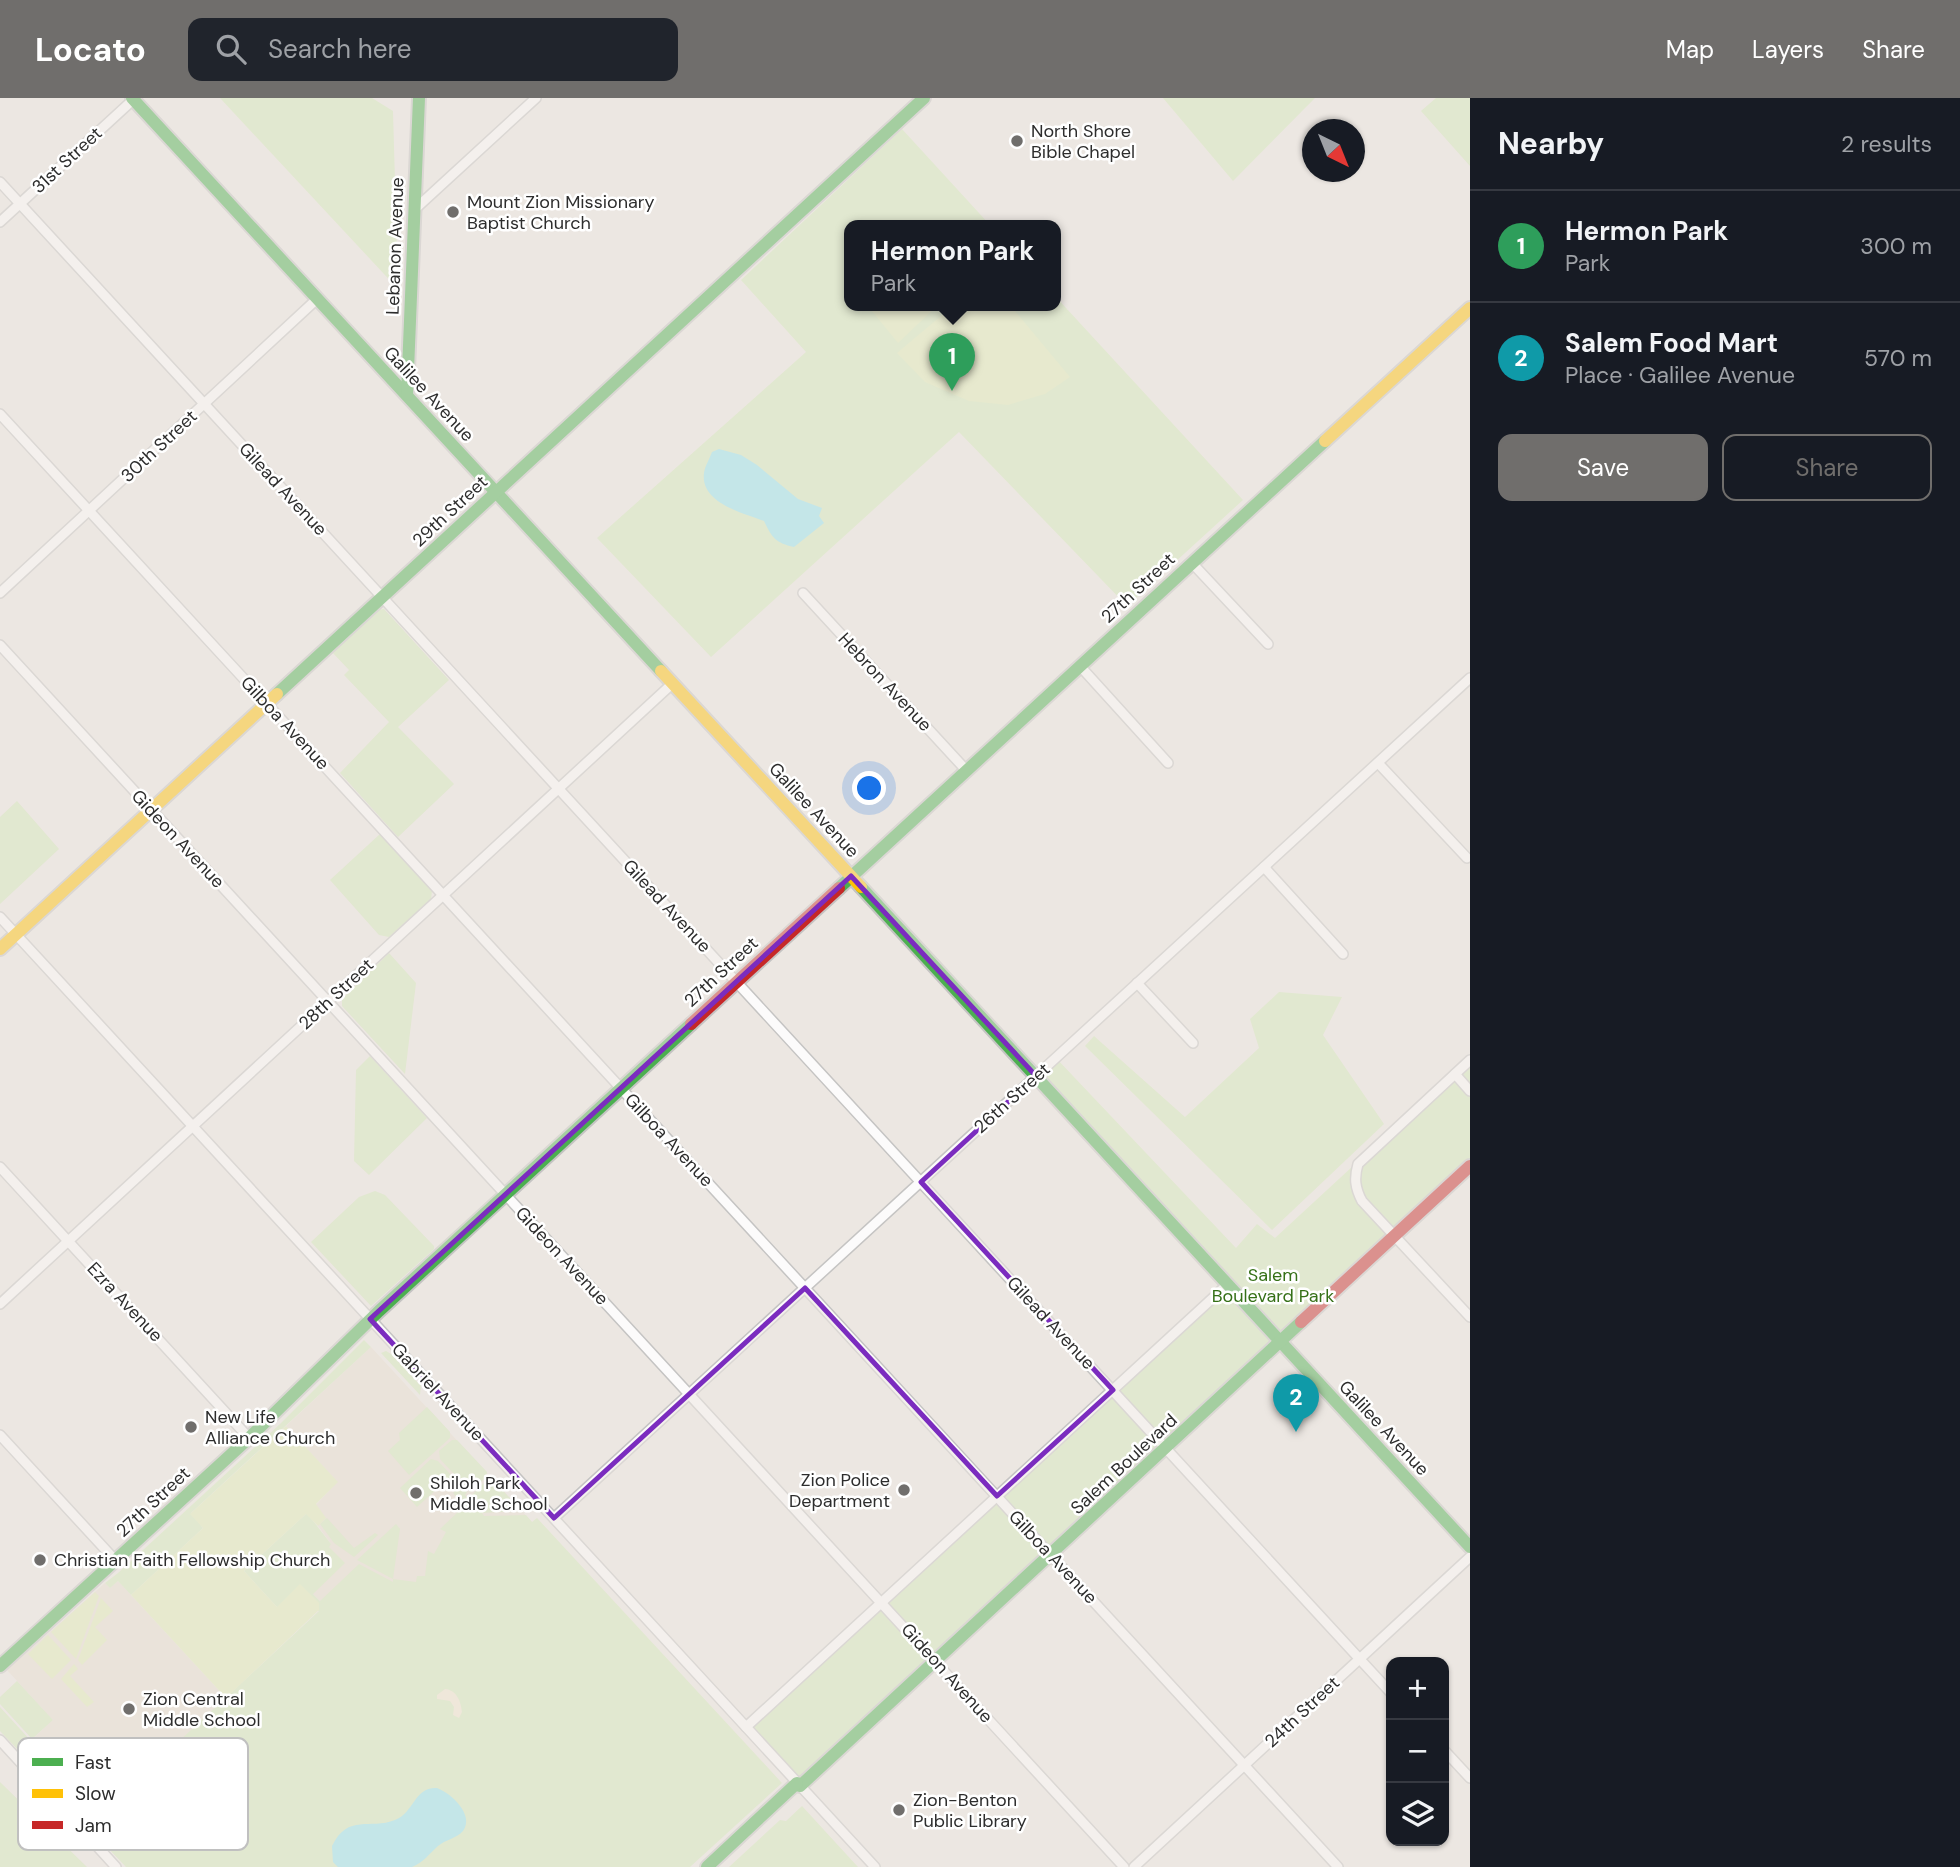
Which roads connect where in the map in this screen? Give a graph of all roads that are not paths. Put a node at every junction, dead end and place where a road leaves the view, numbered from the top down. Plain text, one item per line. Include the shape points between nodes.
1 (133, 98) edge
2 (419, 98) edge
3 (536, 98) edge
4 (924, 98) edge
5 (0, 182) edge
6 (20, 204) junction
7 (414, 210) junction
8 (0, 222) edge
9 (317, 299) junction
10 (1470, 308) edge
11 (407, 396) junction
12 (204, 404) junction
13 (0, 414) edge
14 (496, 492) junction
15 (89, 510) junction
16 (1192, 563) junction
17 (0, 593) edge
18 (803, 593) dead end
19 (382, 597) junction
20 (1268, 644) dead end
21 (0, 645) edge
22 (1080, 666) junction
23 (1470, 678) edge
24 (673, 683) junction
25 (267, 704) junction
26 (1378, 762) junction
27 (1168, 763) dead end
28 (966, 770) junction
29 (559, 788) junction
30 (151, 810) junction
31 (1467, 858) dead end
32 (1264, 867) junction
33 (851, 876) junction
34 (443, 895) junction
35 (0, 917) edge
36 (16, 934) junction
37 (0, 949) edge
38 (1343, 954) dead end
39 (737, 982) junction
40 (1137, 984) junction
41 (328, 1002) junction
42 (1193, 1043) dead end
43 (1470, 1060) edge
44 (1455, 1074) junction
45 (1036, 1076) junction
46 (621, 1088) junction
47 (1470, 1091) edge
48 (193, 1126) junction
49 (1470, 1166) edge
50 (0, 1167) edge
51 (921, 1182) junction
52 (505, 1194) junction
53 (1395, 1236) junction
54 (69, 1241) junction
55 (1228, 1284) junction
56 (805, 1288) junction
57 (0, 1304) edge
58 (1470, 1317) edge
59 (370, 1319) junction
60 (1281, 1342) junction
61 (1113, 1390) junction
62 (689, 1394) junction
63 (0, 1435) edge
64 (249, 1438) junction
65 (1166, 1448) junction
66 (997, 1496) junction
67 (554, 1518) junction
68 (1470, 1547) edge
69 (1051, 1555) junction
70 (1470, 1557) edge
71 (116, 1560) junction
72 (882, 1602) junction
73 (1360, 1659) junction
74 (936, 1661) junction
75 (0, 1666) edge
76 (1386, 1688) edge
77 (746, 1727) junction
78 (0, 1740) edge
79 (1449, 1755) edge
80 (18, 1760) edge
81 (1244, 1765) junction
82 (1470, 1778) edge
83 (799, 1784) junction
84 (100, 1850) edge
85 (116, 1867) edge
86 (706, 1867) edge
87 (875, 1867) edge
88 (1124, 1867) edge
89 (1134, 1867) edge
90 (1338, 1867) edge

1 - 6 street, 31st Street
1 - 9 street, Galilee Avenue
2 - 7 street, Lebanon Avenue
3 - 7 street
4 - 14 street, 29th Street
5 - 6 street, Gilead Avenue
6 - 8 street, 31st Street
6 - 12 street, Gilead Avenue
7 - 11 street, Lebanon Avenue
9 - 11 street, Galilee Avenue
9 - 12 street, 30th Street
10 - 16 street, 27th Street
11 - 14 street, Galilee Avenue
12 - 15 street, 30th Street
12 - 19 street, Gilead Avenue
13 - 15 street, Gilboa Avenue
14 - 19 street, 29th Street
14 - 24 street, Galilee Avenue
15 - 17 street, 30th Street
15 - 25 street, Gilboa Avenue
16 - 20 street
16 - 22 street, 27th Street
18 - 28 street, Hebron Avenue
19 - 25 street, 29th Street
19 - 29 street, Gilead Avenue
21 - 30 street, Gideon Avenue
22 - 27 street
22 - 28 street, 27th Street
23 - 26 street, 26th Street
24 - 29 street, 28th Street
24 - 33 street, Galilee Avenue
25 - 30 street, 29th Street
25 - 34 street, Gilboa Avenue
26 - 31 street
26 - 32 street, 26th Street
28 - 33 street, 27th Street
29 - 34 street, 28th Street
29 - 39 street, Gilead Avenue
30 - 36 street, 29th Street
30 - 41 street, Gideon Avenue
32 - 38 street
32 - 40 street, 26th Street
33 - 39 street, 27th Street
33 - 45 street, Galilee Avenue
34 - 41 street, 28th Street
34 - 46 street, Gilboa Avenue
35 - 36 street, Gabriel Avenue
36 - 37 street, 29th Street
36 - 48 street, Gabriel Avenue
39 - 46 street, 27th Street
39 - 51 street, Gilead Avenue
40 - 42 street
40 - 45 street, 26th Street
41 - 48 street, 28th Street
41 - 52 street, Gideon Avenue
43 - 44 street
44 - 47 street
44 - 53 street via 1358,1164 1356,1188 1362,1201
45 - 51 street, 26th Street
45 - 55 street, Galilee Avenue
46 - 52 street, 27th Street
46 - 56 street, Gilboa Avenue
48 - 54 street, 28th Street
48 - 59 street, Gabriel Avenue
49 - 53 street, Salem Boulevard
50 - 54 street, Ezra Avenue
51 - 56 street, 26th Street
51 - 61 street, Gilead Avenue
52 - 59 street, 27th Street
52 - 62 street, Gideon Avenue
53 - 58 street
53 - 60 street, Salem Boulevard
54 - 57 street, 28th Street
54 - 64 street, Ezra Avenue
55 - 60 street, Galilee Avenue
55 - 61 street
56 - 62 street, 26th Street
56 - 66 street, Gilboa Avenue
59 - 64 street, 27th Street
59 - 67 street, Gabriel Avenue
60 - 65 street, Salem Boulevard
60 - 68 street, Galilee Avenue
61 - 65 street, Gilead Avenue
61 - 66 street
62 - 67 street, 26th Street
62 - 72 street, Gideon Avenue
63 - 71 street
64 - 71 street, 27th Street
65 - 69 street, Salem Boulevard
65 - 73 street, Gilead Avenue
66 - 69 street, Gilboa Avenue
66 - 72 street
67 - 77 street, Gabriel Avenue
69 - 74 street, Salem Boulevard
69 - 81 street, Gilboa Avenue
70 - 73 street, 24th Street
71 - 75 street, 27th Street
72 - 74 street, Gideon Avenue
72 - 77 street
73 - 76 street, Gilead Avenue
73 - 81 street, 24th Street
74 - 83 street, Salem Boulevard
74 - 88 street, Gideon Avenue
77 - 83 street, Gabriel Avenue
78 - 80 street
79 - 82 street
81 - 89 street, 24th Street
81 - 90 street, Gilboa Avenue
83 - 86 street, Salem Boulevard
83 - 87 street, Gabriel Avenue
84 - 85 street

